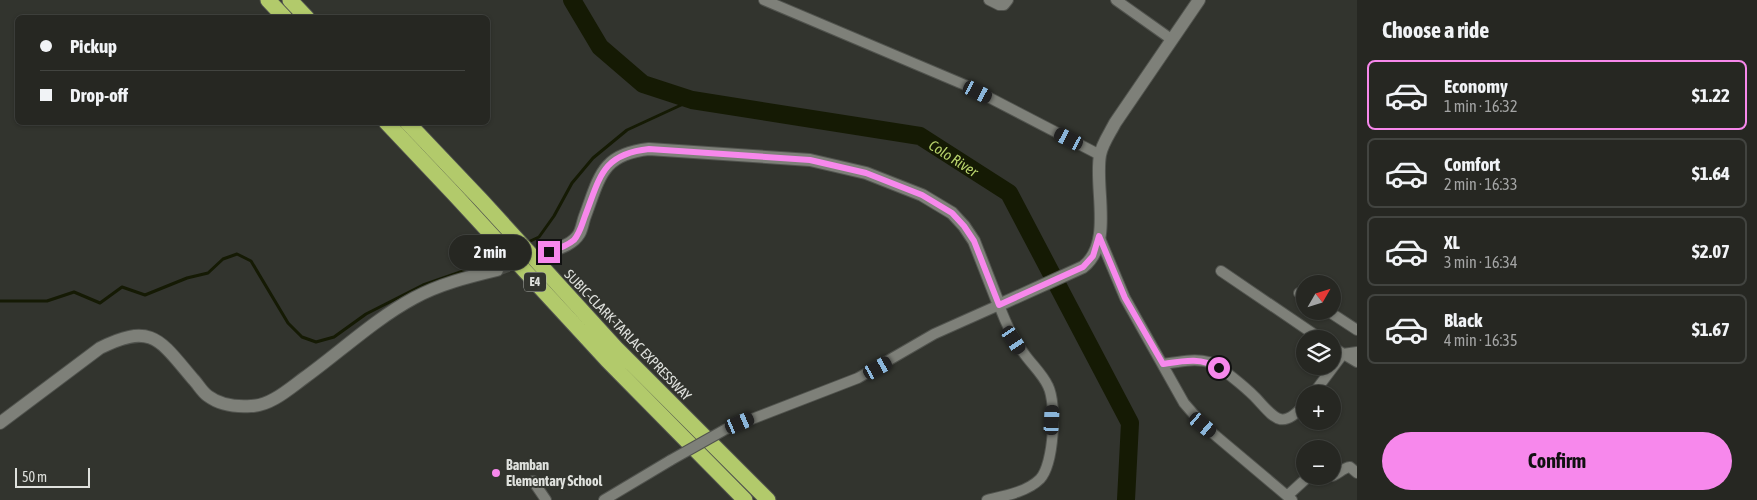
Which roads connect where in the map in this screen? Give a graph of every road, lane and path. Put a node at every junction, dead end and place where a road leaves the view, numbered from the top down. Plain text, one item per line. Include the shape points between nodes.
1 (268, 0) edge
2 (290, 0) edge
3 (764, 0) edge
4 (989, 0) edge
5 (1008, 0) edge
6 (1116, 0) edge
7 (1199, 0) edge
8 (282, 15) edge
9 (303, 15) edge
10 (1171, 39) junction
11 (389, 125) edge
12 (410, 125) edge
13 (1100, 155) junction
14 (1099, 236) junction
15 (549, 252) tunnel mouth
16 (497, 270) tunnel mouth
17 (1221, 271) dead end
18 (999, 305) junction
19 (1341, 320) edge
20 (1307, 330) edge
21 (1357, 330) edge
22 (1357, 352) edge
23 (1343, 354) junction
24 (1357, 362) edge
25 (1163, 364) junction
26 (1320, 385) edge
27 (1296, 413) edge
28 (0, 423) edge
29 (1341, 471) edge
30 (1357, 472) edge
31 (533, 481) dead end
32 (1301, 485) edge
33 (1289, 498) edge
34 (546, 500) edge
35 (604, 500) edge
36 (745, 500) edge
37 (768, 500) edge
38 (987, 500) edge

1 - 8 highway
2 - 9 highway
3 - 13 street via 965,86
4 - 5 street via 999,5
6 - 10 street
7 - 10 street
10 - 13 street via 1115,123
11 - 36 highway, E4 via 607,360
12 - 37 highway, SUBIC-CLARK-TARLAC EXPRESSWAY / E4 via 609,341
13 - 14 street
14 - 18 street via 1093,256 1083,267
14 - 25 street via 1125,298
15 - 18 street via 565,246 579,234 601,174 616,158 632,151 649,149 810,160 894,183 952,213 974,241
16 - 28 street via 414,298 274,399 254,406 226,405 207,396 168,348 155,339 134,335 100,348
17 - 20 street
18 - 35 street, bridge via 934,334 858,378 726,429
18 - 38 street via 1014,340 1049,388 1053,405 1051,449 1041,478 1011,494
19 - 21 street
22 - 23 street
23 - 24 street
23 - 26 street
25 - 27 street via 1210,362 1253,395 1271,416 1282,419
25 - 33 street via 1193,414
29 - 30 street via 1350,467
31 - 34 street
32 - 33 street

